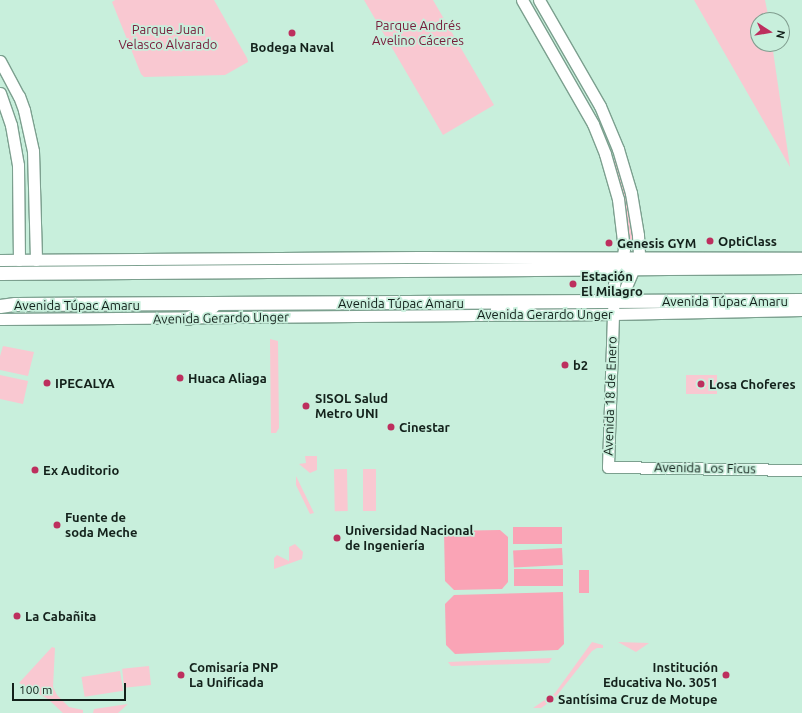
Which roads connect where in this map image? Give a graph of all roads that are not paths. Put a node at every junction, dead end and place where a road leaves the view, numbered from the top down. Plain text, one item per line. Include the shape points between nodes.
1 (522, 0) edge
2 (539, 0) edge
3 (0, 61) edge
4 (0, 93) edge
5 (618, 149) junction
6 (605, 154) junction
7 (623, 256) junction
8 (639, 256) junction
9 (802, 258) edge
10 (0, 260) edge
11 (19, 260) junction
12 (36, 260) junction
13 (802, 267) edge
14 (618, 269) junction
15 (635, 269) junction
16 (0, 274) edge
17 (802, 300) edge
18 (460, 303) junction
19 (216, 304) junction
20 (0, 306) edge
21 (613, 308) junction
22 (802, 310) edge
23 (532, 314) junction
24 (188, 318) junction
25 (0, 319) edge
26 (608, 467) joint
27 (802, 470) edge

1 - 6 street via 583,106
2 - 5 street via 600,106
3 - 12 street via 19,96 33,151
4 - 11 street via 12,125 18,165
5 - 6 street
5 - 8 street via 634,209
6 - 7 street via 618,199
7 - 8 street
7 - 12 street
7 - 14 street, Avenida 18 de Enero
8 - 9 street
8 - 15 street
10 - 11 street
11 - 12 street
13 - 15 main road
14 - 15 main road
14 - 16 main road
14 - 21 street, Avenida 18 de Enero
15 - 21 street
17 - 21 main road, Avenida Túpac Amaru
18 - 19 main road, Avenida Túpac Amaru
18 - 21 main road, Avenida Túpac Amaru
18 - 23 main road
19 - 20 main road, Avenida Túpac Amaru
19 - 24 main road
21 - 22 street, Avenida Gerardo Unger
21 - 23 street, Avenida Gerardo Unger
21 - 26 street, Avenida 18 de Enero
23 - 24 street, Avenida Gerardo Unger
24 - 25 street, Avenida Gerardo Unger
26 - 27 street, Avenida Los Ficus

